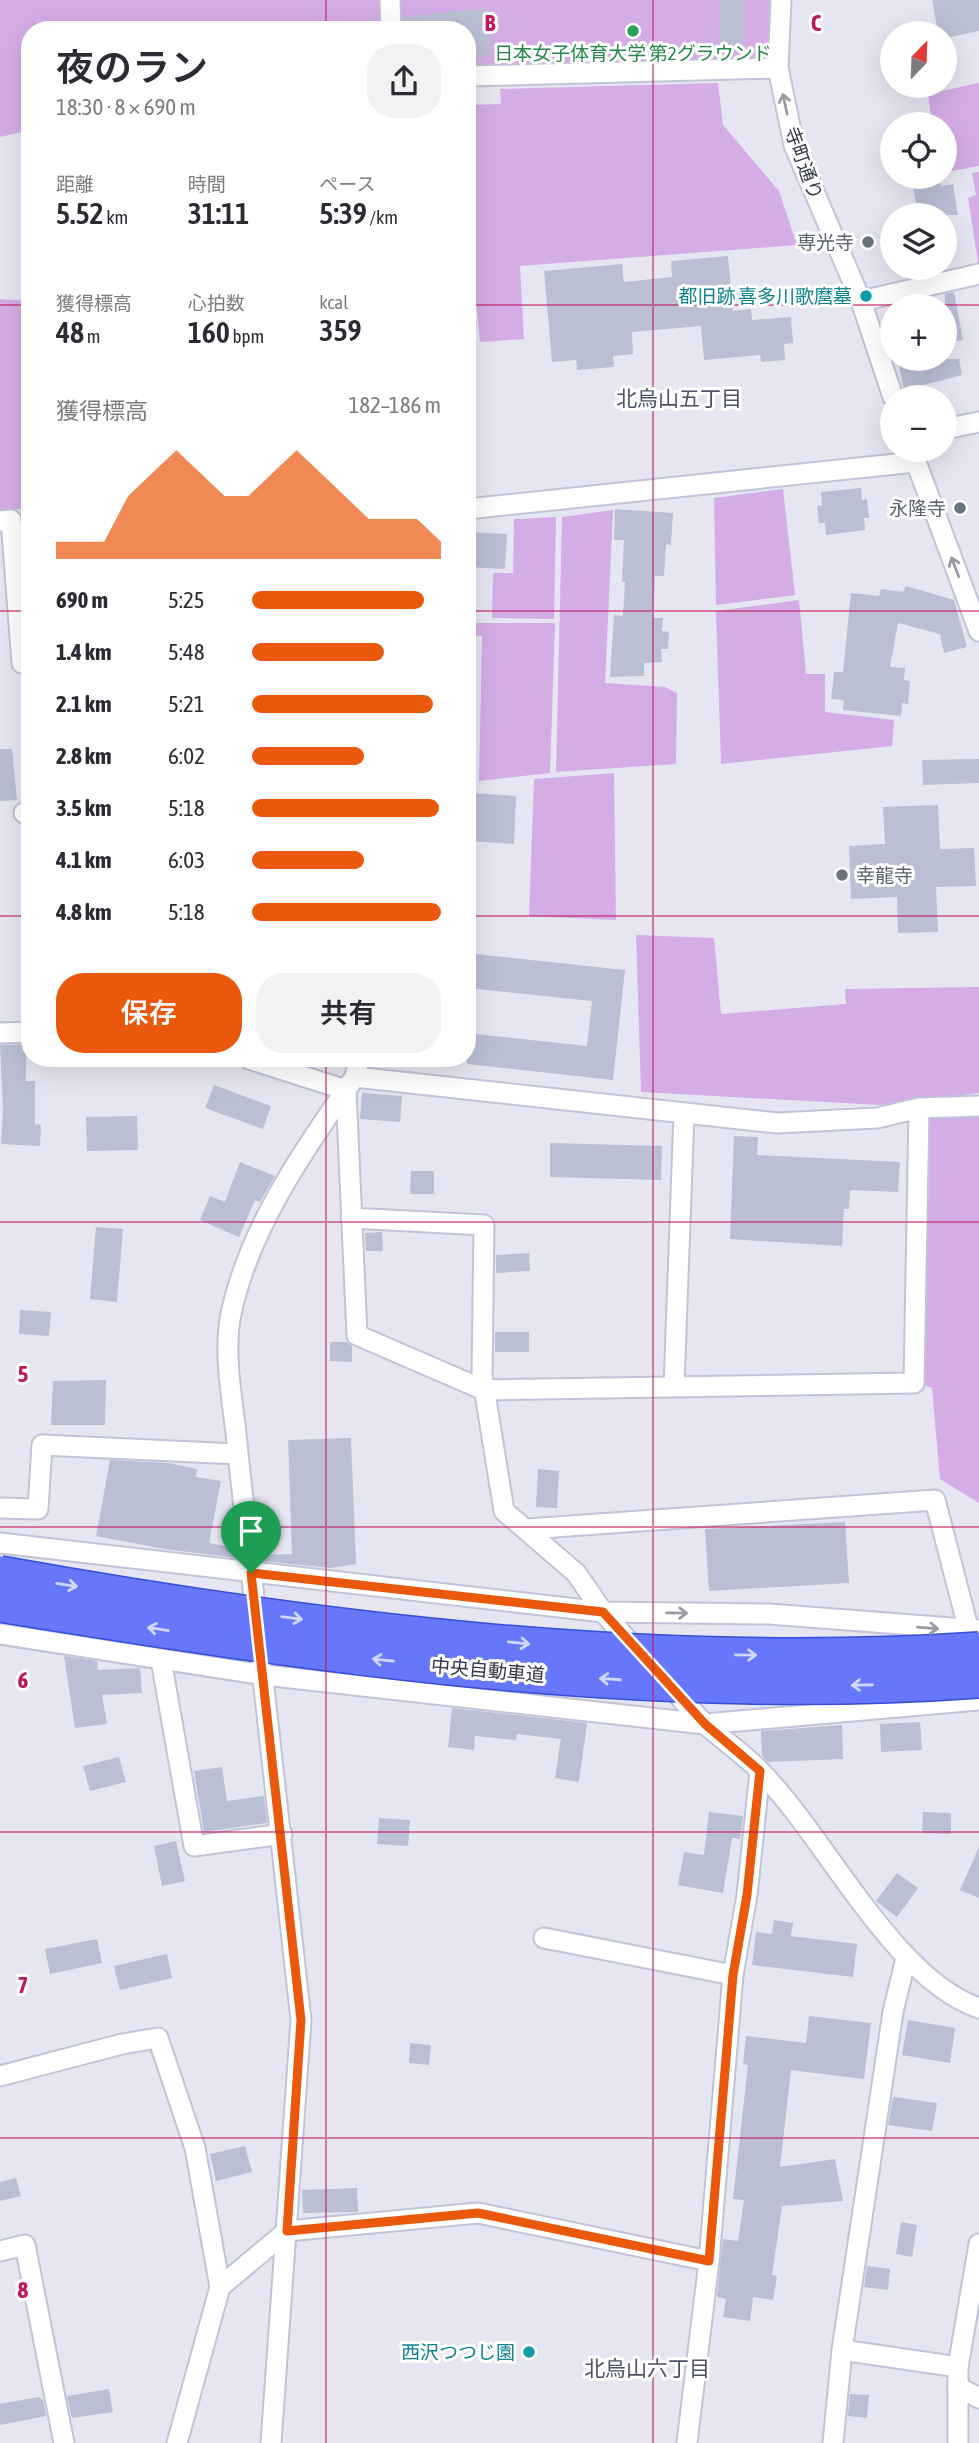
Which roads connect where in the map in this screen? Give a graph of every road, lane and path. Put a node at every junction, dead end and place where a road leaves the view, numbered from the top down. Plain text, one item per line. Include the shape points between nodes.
1 (390, 0) edge
2 (781, 0) edge
3 (391, 21) edge
4 (778, 68) junction
5 (476, 76) edge
6 (979, 274) edge
7 (861, 301) junction
8 (889, 385) edge
9 (979, 422) edge
10 (957, 427) edge
11 (880, 460) edge
12 (915, 462) edge
13 (476, 508) edge
14 (0, 521) edge
15 (21, 557) edge
16 (979, 631) edge
17 (21, 1032) edge
18 (0, 1033) edge
19 (302, 1067) edge
20 (354, 1075) edge
21 (979, 1106) edge
22 (919, 1108) junction
23 (684, 1114) junction
24 (351, 1218) junction
25 (674, 1386) junction
26 (484, 1390) junction
27 (239, 1454) junction
28 (0, 1508) edge
29 (527, 1529) junction
30 (0, 1543) edge
31 (251, 1573) junction
32 (0, 1574) edge
33 (0, 1604) edge
34 (603, 1612) junction
35 (0, 1634) edge
36 (976, 1637) edge
37 (161, 1660) junction
38 (264, 1675) junction
39 (979, 1680) edge
40 (979, 1700) edge
41 (705, 1724) junction
42 (760, 1771) junction
43 (282, 1834) junction
44 (544, 1938) dead end
45 (906, 1958) junction
46 (733, 1975) junction
47 (979, 2008) edge
48 (0, 2076) edge
49 (287, 2231) junction
50 (979, 2244) edge
51 (0, 2251) edge
52 (709, 2261) junction
53 (220, 2287) junction
54 (842, 2350) junction
55 (958, 2367) junction
56 (958, 2387) junction
57 (979, 2398) edge
58 (64, 2443) edge
59 (177, 2443) edge
60 (271, 2443) edge
61 (687, 2443) edge
62 (833, 2443) edge
63 (958, 2443) edge

1 - 3 street
2 - 4 street, 寺町通り
4 - 5 street
7 -> 4 street, 寺町通り via 794,145
6 - 7 street
7 - 8 street, 寺町通り
9 - 10 street
11 - 13 street
16 -> 12 street
14 - 15 street via 11,520
17 - 18 street
19 - 20 street
20 - 23 street
20 - 24 street
20 - 27 street via 272,1207 245,1265 230,1321 229,1360
21 - 22 street
22 - 23 street via 877,1118 777,1123
22 - 25 street via 915,1383
23 - 25 street
24 - 26 street via 357,1335
24 - 26 street via 484,1225
25 - 26 street
26 - 29 street via 504,1511
27 - 28 street via 42,1445 38,1509
27 - 31 street
29 - 34 street via 576,1573
29 - 36 street via 935,1500
30 - 31 street
31 - 34 street
31 - 38 street
32 -> 36 highway, 中央自動車道, bridge via 285,1618 558,1647 788,1655
39 -> 33 highway, 中央自動車道, bridge via 806,1686 546,1675 281,1648
34 -> 36 street via 769,1614
34 - 41 street
35 - 37 street
37 - 38 street
37 - 43 street via 194,1846
38 - 41 street
38 - 43 street
40 - 41 street
41 - 42 street
42 - 45 street
42 - 46 street
43 - 49 street via 301,2020
44 - 46 street
45 - 47 street via 964,2003
45 - 54 street via 893,2012
46 - 52 street
48 - 53 street via 158,2038 195,2148
49 - 52 street via 478,2213
49 - 53 street
49 - 60 street
50 - 55 street
51 - 58 street via 25,2245
52 - 61 street
53 - 59 street
54 - 55 street
54 - 62 street
55 - 56 street
56 - 57 street
56 - 63 street

